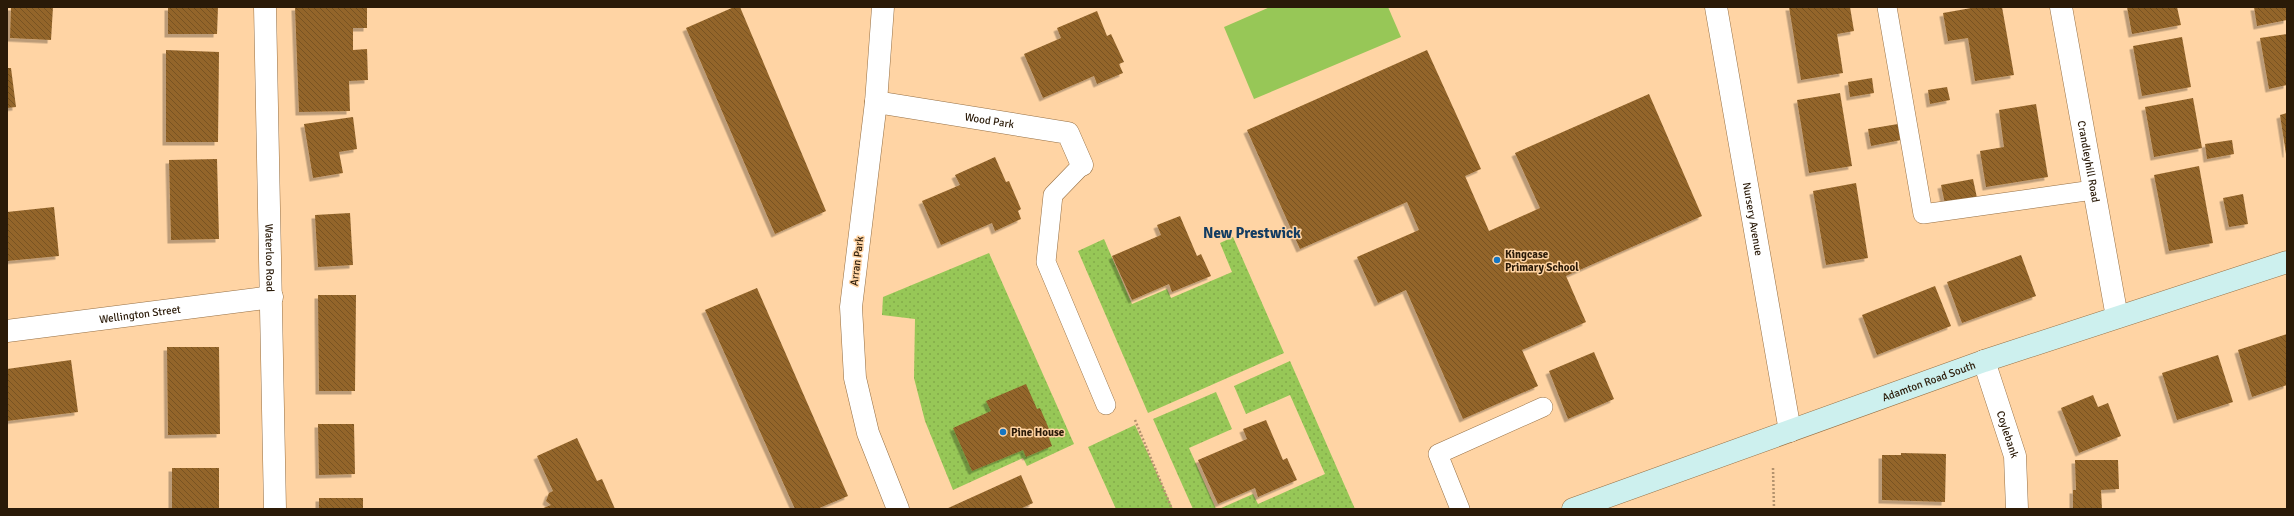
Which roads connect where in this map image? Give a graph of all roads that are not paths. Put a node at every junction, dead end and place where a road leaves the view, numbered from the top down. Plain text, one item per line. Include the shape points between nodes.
1 (265, 7) edge
2 (883, 7) edge
3 (1716, 7) edge
4 (1887, 7) edge
5 (2061, 7) edge
6 (876, 102) junction
7 (1082, 165) joint
8 (2093, 190) junction
9 (2287, 262) edge
10 (272, 297) junction
11 (2117, 317) junction
12 (7, 331) edge
13 (1984, 361) junction
14 (1106, 405) dead end
15 (1543, 407) dead end
16 (1781, 434) junction
17 (275, 509) edge
18 (898, 509) edge
19 (1460, 509) edge
20 (1573, 509) edge
21 (2017, 509) edge

1 - 10 street, Waterloo Road
2 - 6 street, Arran Park
3 - 16 street, Nursery Avenue
4 - 8 lane via 1923,214
5 - 8 street, Crandleyhill Road
6 - 7 street, Wood Park via 1068,133
6 - 18 street, Arran Park via 851,307 853,351 855,378 868,433
7 - 14 lane via 1053,195 1046,262
8 - 11 street, Crandleyhill Road
9 - 11 street, Adamton Road South
10 - 12 street, Wellington Street
10 - 17 street, Waterloo Road
11 - 13 street, Adamton Road South
13 - 16 street, Adamton Road South
13 - 21 street, Coylebank via 2015,456
15 - 19 lane via 1438,454
16 - 20 street, Adamton Road South

